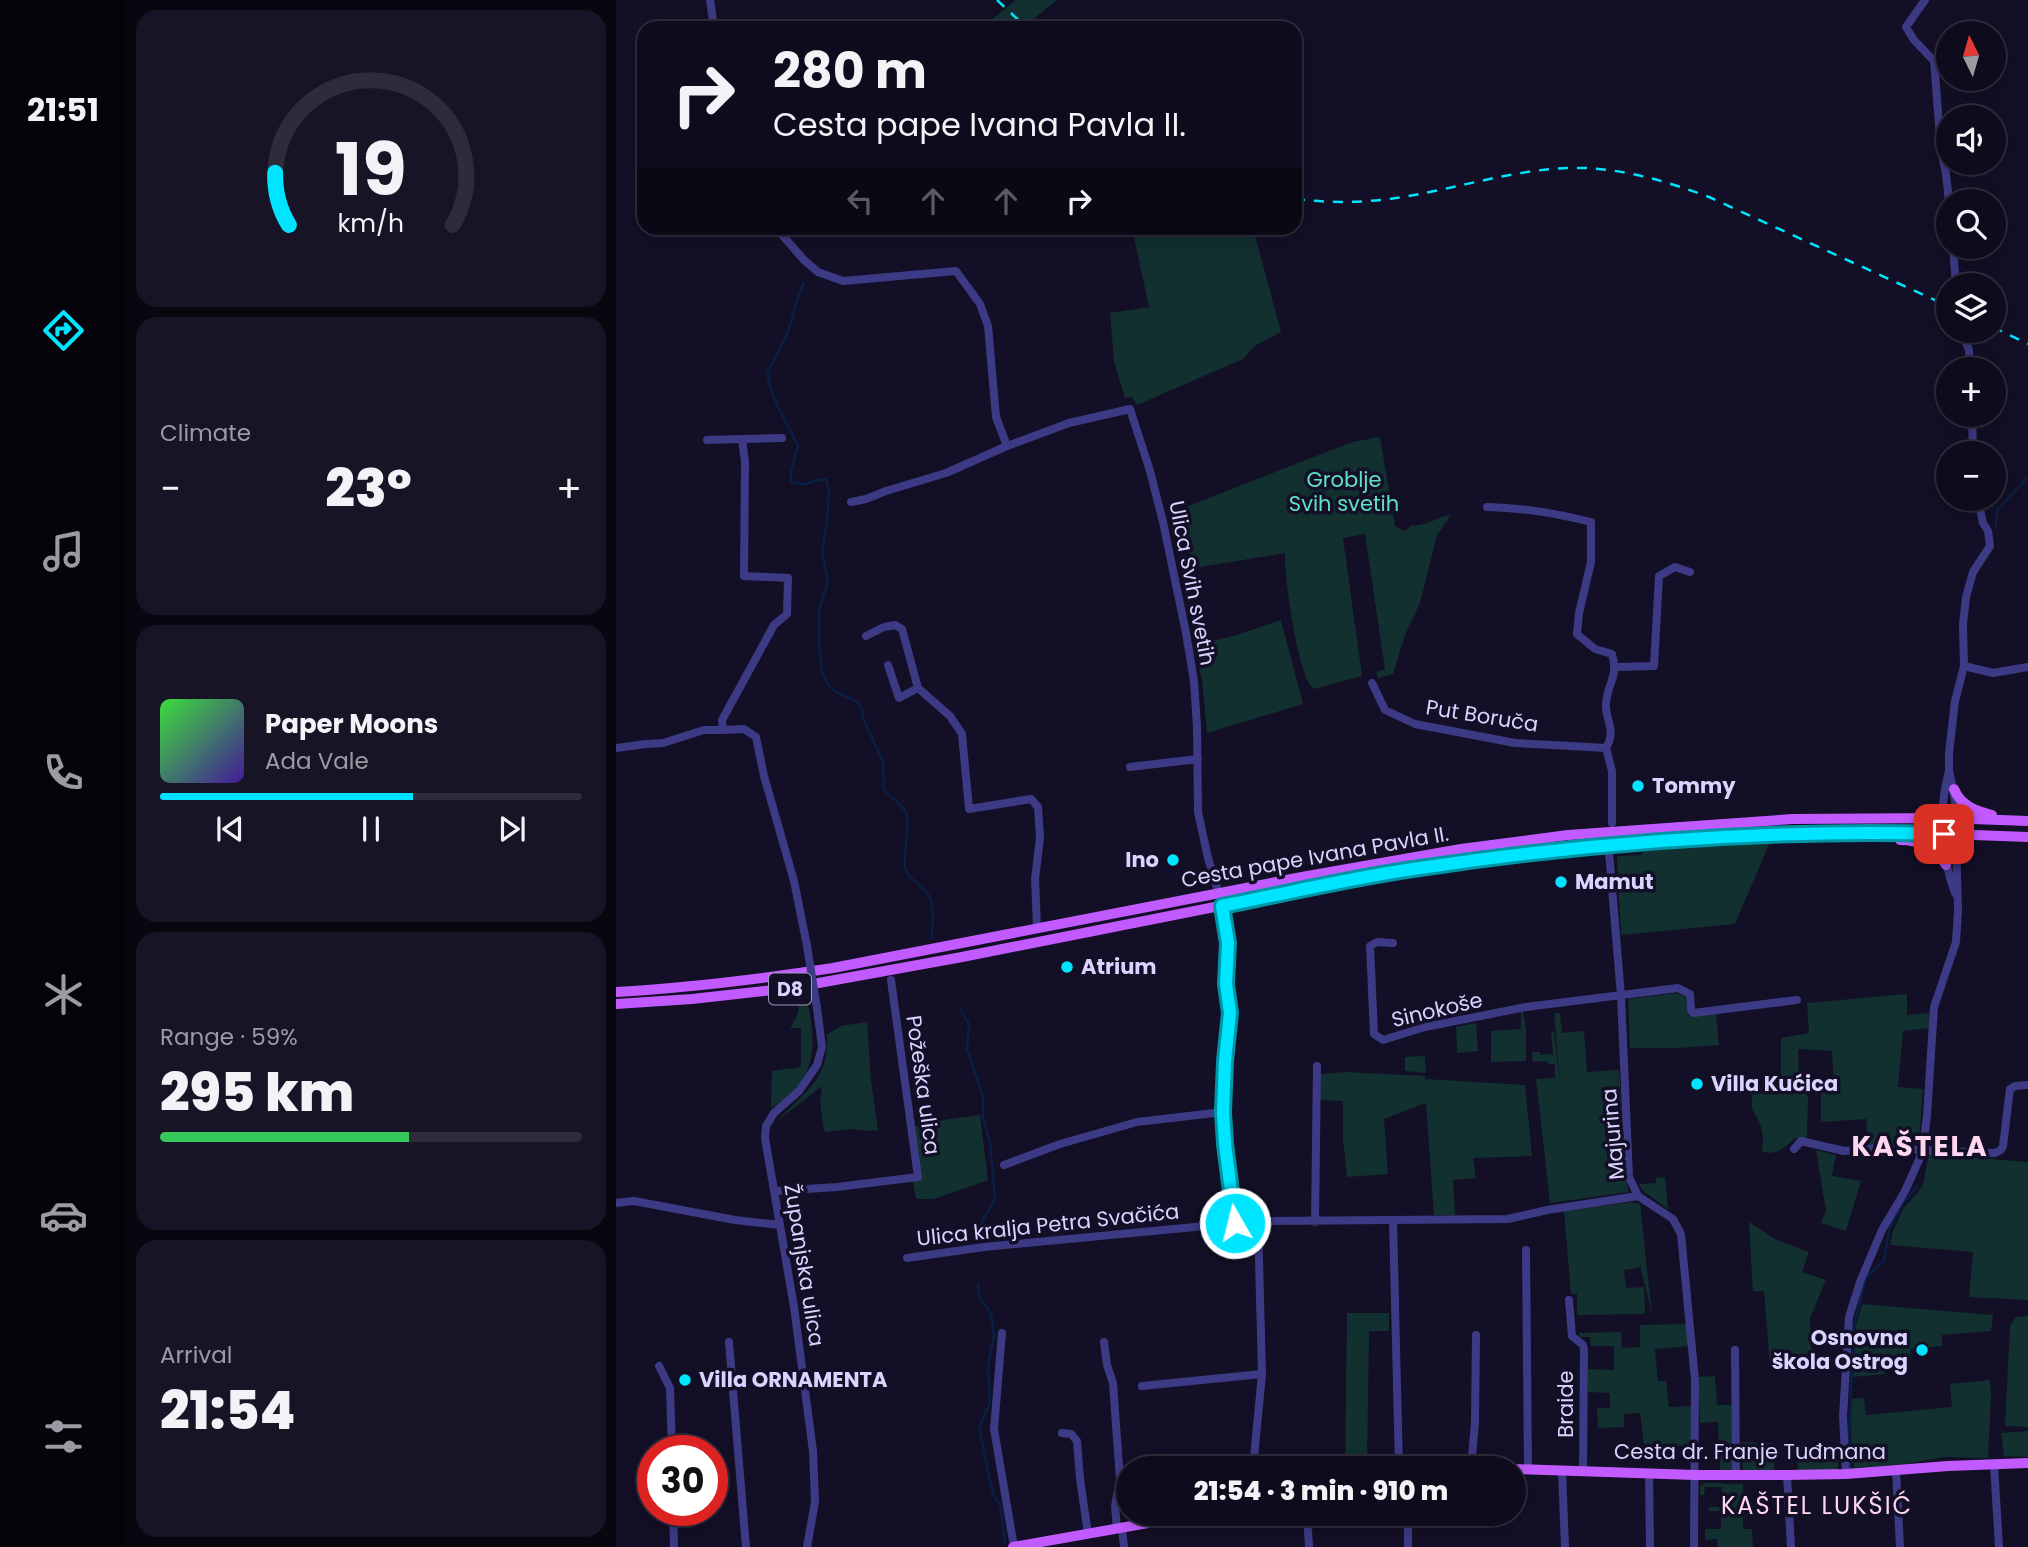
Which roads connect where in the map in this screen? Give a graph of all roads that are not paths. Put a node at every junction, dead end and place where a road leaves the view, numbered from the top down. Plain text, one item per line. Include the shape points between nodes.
1 (710, 0) edge
2 (1925, 0) edge
3 (713, 21) edge
4 (1948, 189) edge
5 (782, 235) edge
6 (782, 438) dead end
7 (742, 439) junction
8 (707, 440) dead end
9 (1007, 446) junction
10 (851, 502) dead end
11 (1487, 507) dead end
12 (1981, 511) edge
13 (1690, 572) dead end
14 (866, 636) dead end
15 (888, 665) dead end
16 (1964, 666) junction
17 (1616, 667) junction
18 (2028, 667) edge
19 (1372, 683) dead end
20 (918, 688) junction
21 (723, 730) junction
22 (616, 748) edge
23 (1606, 748) junction
24 (1198, 759) junction
25 (1130, 767) dead end
26 (1950, 770) junction
27 (1954, 789) junction
28 (1950, 818) junction
29 (2004, 820) junction
30 (2028, 821) edge
31 (1612, 823) dead end
32 (1878, 834) junction
33 (1950, 834) junction
34 (2028, 837) edge
35 (1608, 852) dead end
36 (1946, 865) junction
37 (1219, 894) junction
38 (1956, 895) junction
39 (1222, 906) junction
40 (1037, 928) junction
41 (1393, 943) dead end
42 (891, 980) dead end
43 (616, 992) edge
44 (1621, 996) junction
45 (1797, 1000) dead end
46 (616, 1004) edge
47 (1317, 1066) dead end
48 (2028, 1085) edge
49 (1223, 1112) junction
50 (1794, 1149) dead end
51 (1922, 1149) junction
52 (1004, 1165) dead end
53 (776, 1191) junction
54 (1639, 1196) junction
55 (616, 1203) edge
56 (1393, 1220) junction
57 (1258, 1221) junction
58 (1315, 1222) junction
59 (1235, 1223) junction
60 (779, 1225) junction
61 (1526, 1250) dead end
62 (907, 1258) dead end
63 (1569, 1300) dead end
64 (1002, 1333) dead end
65 (1476, 1335) dead end
66 (729, 1342) dead end
67 (1104, 1342) dead end
68 (1735, 1350) dead end
69 (659, 1366) dead end
70 (1262, 1374) junction
71 (1142, 1386) dead end
72 (1062, 1433) dead end
73 (671, 1435) edge
74 (1254, 1456) edge
75 (1399, 1456) edge
76 (1472, 1456) edge
77 (2028, 1463) edge
78 (1994, 1465) junction
79 (1528, 1469) joint
80 (1562, 1471) junction
81 (1583, 1471) junction
82 (1896, 1471) junction
83 (1649, 1473) junction
84 (1846, 1474) junction
85 (1695, 1475) junction
86 (1737, 1475) junction
87 (1787, 1475) junction
88 (673, 1526) edge
89 (1135, 1526) edge
90 (1308, 1526) edge
91 (1408, 1526) edge
92 (1119, 1529) junction
93 (1088, 1534) junction
94 (674, 1547) edge
95 (746, 1547) edge
96 (807, 1547) edge
97 (1014, 1547) edge
98 (1124, 1547) edge
99 (1309, 1547) edge
100 (1408, 1547) edge
101 (1565, 1547) edge
102 (1650, 1547) edge
103 (1694, 1547) edge
104 (1791, 1547) edge
105 (1900, 1547) edge
106 (1999, 1547) edge

1 - 3 street
2 - 4 street via 1906,27 1934,61
5 - 9 street via 818,272 843,281 956,271 980,303 988,326 996,417
6 - 7 street
7 - 8 street
7 - 21 street via 744,576 788,578 787,614 761,647 722,720
9 - 10 street, Ulica Svih svetih via 946,473
9 - 24 street, Ulica Svih svetih via 1130,409 1163,522 1185,633 1194,681
11 - 17 street via 1591,522 1591,562 1577,634 1595,649 1612,654
12 - 16 street via 1990,546 1973,572 1966,597
13 - 17 street via 1675,567 1659,576 1654,666
14 - 20 street via 884,627 902,629
15 - 20 street via 899,698
16 - 18 street via 1993,673
16 - 26 street via 1955,701
17 - 23 street via 1607,693 1611,731
19 - 23 street, Put Boruča via 1385,710 1415,724 1515,743
20 - 40 street via 950,716 962,734 969,809 1031,799 1038,807
21 - 22 street, Županjska ulica
21 - 53 street, Županjska ulica, bridge via 744,729 756,737 794,881 822,1047 817,1065 799,1091 766,1126
23 - 31 street via 1612,771
24 - 25 street
24 - 37 street, Ulica Svih svetih via 1198,812
26 - 27 street
26 - 28 street via 1944,795
27 - 28 street
27 - 29 main road via 1973,809
28 - 29 main road, Cesta pape Ivana Pavla II. / D8
28 - 33 street
28 - 37 main road, Cesta pape Ivana Pavla II. / D8 via 1793,819 1568,835
29 - 30 main road, Cesta pape Ivana Pavla II. / D8
32 - 33 main road, Cesta pape Ivana Pavla II. / D8
32 - 36 main road via 1918,842
32 - 39 main road, Cesta pape Ivana Pavla II. / D8 via 1572,848 1411,869
33 - 34 main road, Cesta pape Ivana Pavla II. / D8
33 - 36 street
33 - 38 street
35 - 44 street, Majurina
36 - 38 street
37 - 40 main road, Cesta pape Ivana Pavla II. / D8
38 - 51 street via 1956,942 1934,1007
39 - 46 main road, Cesta pape Ivana Pavla II. / D8 via 791,988
39 - 49 street via 1230,1013
40 - 43 main road, Cesta pape Ivana Pavla II. / D8 via 774,977
41 - 44 street, Sinokoše via 1370,946 1374,1034 1383,1040 1526,1007
42 - 53 street, Požeška ulica via 918,1177
44 - 45 street via 1678,988 1690,994 1693,1013
44 - 54 street, Majurina via 1629,1177
47 - 58 street
48 - 51 street via 2010,1089 2001,1150
49 - 52 street via 1137,1122
49 - 59 street
50 - 51 street via 1801,1142 1844,1151
51 - 84 street via 1882,1230 1849,1317 1843,1417
53 - 60 street, Županjska ulica
54 - 56 street via 1508,1219
54 - 85 street, Majurina via 1673,1219 1681,1234 1695,1380
55 - 60 street via 634,1201
56 - 58 street
56 - 75 street
57 - 58 street
57 - 59 street, Ulica kralja Petra Svačića
57 - 70 street
59 - 62 street, Ulica kralja Petra Svačića
60 - 96 street, Županjska ulica via 813,1451 815,1502
61 - 79 street
63 - 81 street, Braide via 1570,1330 1584,1350
64 - 97 street via 994,1429
65 - 76 street
66 - 95 street
67 - 92 street via 1113,1383
68 - 86 street
69 - 73 street via 670,1388
70 - 71 street
70 - 74 street
72 - 93 street via 1077,1441
77 - 78 main road, Cesta dr. Franje Tuđmana
78 - 82 main road, Cesta dr. Franje Tuđmana
78 - 106 street
79 - 80 main road, Cesta dr. Franje Tuđmana
80 - 81 main road, Cesta dr. Franje Tuđmana
80 - 101 street
81 - 83 main road, Cesta dr. Franje Tuđmana
82 - 84 main road, Cesta dr. Franje Tuđmana
82 - 105 street
83 - 85 main road, Cesta dr. Franje Tuđmana
83 - 102 street
84 - 87 main road, Cesta dr. Franje Tuđmana
85 - 86 main road, Cesta dr. Franje Tuđmana
85 - 103 street, Majurina
86 - 87 main road, Cesta dr. Franje Tuđmana
87 - 104 street
88 - 94 street
89 - 92 main road
90 - 99 street
91 - 100 street
92 - 93 main road
92 - 98 street
93 - 97 main road

